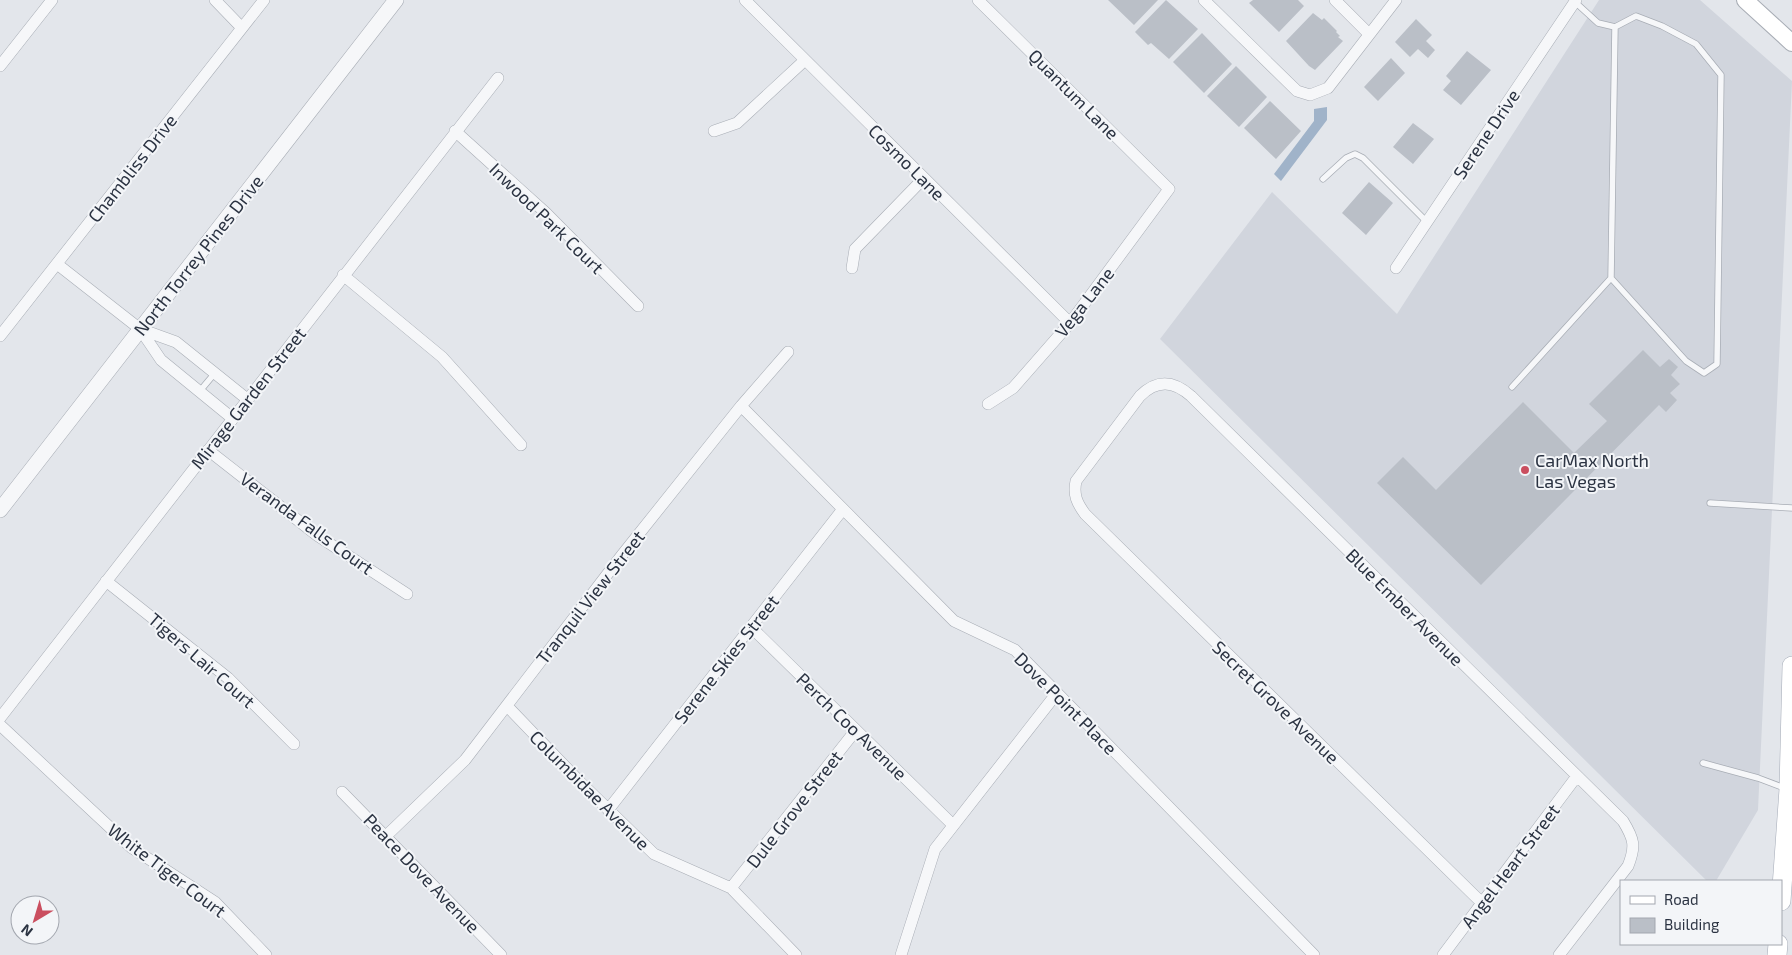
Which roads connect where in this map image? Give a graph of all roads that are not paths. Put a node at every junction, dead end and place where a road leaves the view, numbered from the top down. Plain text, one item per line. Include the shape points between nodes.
1 (52, 0) edge
2 (215, 0) edge
3 (264, 0) edge
4 (396, 0) edge
5 (745, 0) edge
6 (978, 0) edge
7 (1204, 0) edge
8 (1335, 0) edge
9 (1396, 0) edge
10 (1745, 0) edge
11 (1576, 1) edge
12 (1615, 27) junction
13 (242, 28) junction
14 (1369, 34) junction
15 (1792, 43) edge
16 (805, 60) junction
17 (0, 66) edge
18 (498, 78) dead end
19 (455, 131) junction
20 (714, 131) dead end
21 (924, 178) junction
22 (1323, 179) dead end
23 (1169, 189) joint
24 (1427, 222) junction
25 (57, 264) junction
26 (852, 268) dead end
27 (1396, 268) dead end
28 (344, 275) junction
29 (1611, 278) junction
30 (638, 306) dead end
31 (1070, 323) junction
32 (140, 329) junction
33 (0, 336) edge
34 (788, 352) dead end
35 (215, 373) junction
36 (1512, 387) dead end
37 (199, 392) junction
38 (247, 399) junction
39 (988, 404) dead end
40 (741, 406) junction
41 (232, 418) junction
42 (521, 445) dead end
43 (208, 450) junction
44 (1074, 497) joint
45 (1710, 503) dead end
46 (1792, 508) edge
47 (843, 509) junction
48 (0, 510) edge
49 (106, 581) junction
50 (407, 594) dead end
51 (751, 627) junction
52 (1792, 666) edge
53 (1057, 693) junction
54 (507, 706) junction
55 (0, 718) edge
56 (0, 725) edge
57 (856, 730) junction
58 (294, 744) dead end
59 (1703, 763) dead end
60 (1577, 776) junction
61 (1789, 789) junction
62 (342, 792) dead end
63 (608, 810) junction
64 (953, 825) junction
65 (386, 836) junction
66 (1782, 887) edge
67 (731, 888) junction
68 (1482, 903) junction
69 (266, 955) edge
70 (501, 955) edge
71 (796, 955) edge
72 (901, 955) edge
73 (1314, 955) edge
74 (1443, 955) edge
75 (1559, 955) edge

1 - 17 street
2 - 13 street
3 - 13 street, Chambliss Drive
4 - 32 street, North Torrey Pines Drive
5 - 16 street, Cosmo Lane
6 - 23 street, Quantum Lane
7 - 14 street via 1297,91 1310,95 1328,88
8 - 14 street
9 - 14 street
10 - 15 main road
11 - 12 lane via 1598,23
11 - 24 street, Serene Drive
12 - 29 lane
12 - 29 lane via 1636,16 1662,26 1696,44 1721,75 1717,364 1704,373 1686,361
13 - 25 street, Chambliss Drive
16 - 20 street via 737,123
16 - 21 street, Cosmo Lane
18 - 19 street, Mirage Garden Street
19 - 28 street, Mirage Garden Street
19 - 30 street, Inwood Park Court via 546,213
21 - 26 street via 854,249
21 - 31 street, Cosmo Lane
22 - 24 lane via 1355,154 1364,158
23 - 31 street, Vega Lane
24 - 27 street, Serene Drive
25 - 32 street
25 - 33 street, Chambliss Drive
28 - 38 street, Mirage Garden Street
28 - 42 street via 442,357
29 - 36 lane
31 - 39 street, Vega Lane via 1013,388
32 - 35 street via 176,342
32 - 37 street via 161,360
32 - 48 street, North Torrey Pines Drive
34 - 40 street, Tranquil View Street
35 - 37 lane
35 - 38 street
37 - 41 street
38 - 41 street, Mirage Garden Street
40 - 47 street, Dove Point Place
40 - 54 street, Tranquil View Street
41 - 43 street, Mirage Garden Street
43 - 49 street, Mirage Garden Street
43 - 50 street, Veranda Falls Court via 318,536
44 - 60 street, Blue Ember Avenue via 1081,472 1140,396 1147,389 1164,383 1182,388
44 - 68 street, Secret Grove Avenue via 1085,514
45 - 46 lane
47 - 51 street, Serene Skies Street
47 - 53 street, Dove Point Place via 954,621 1015,650
49 - 55 street, Mirage Garden Street
49 - 58 street, Tigers Lair Court via 228,678
51 - 57 street, Perch Coo Avenue
51 - 63 street, Serene Skies Street
52 - 61 main road
53 - 64 street
53 - 73 street, Dove Point Place
54 - 63 street, Columbidae Avenue
54 - 65 street, Tranquil View Street via 465,760
56 - 69 street, White Tiger Court via 132,848 215,902
57 - 64 street, Perch Coo Avenue
57 - 67 street, Dule Grove Street
59 - 61 lane
60 - 68 street, Angel Heart Street
60 - 75 street, Blue Ember Avenue via 1623,821 1631,834 1632,855 1628,866
61 - 66 main road
62 - 65 street, Peace Dove Avenue
63 - 67 street, Columbidae Avenue via 654,854
64 - 72 street via 935,849
65 - 70 street, Peace Dove Avenue
67 - 71 street, Columbidae Avenue
68 - 74 street, Angel Heart Street

